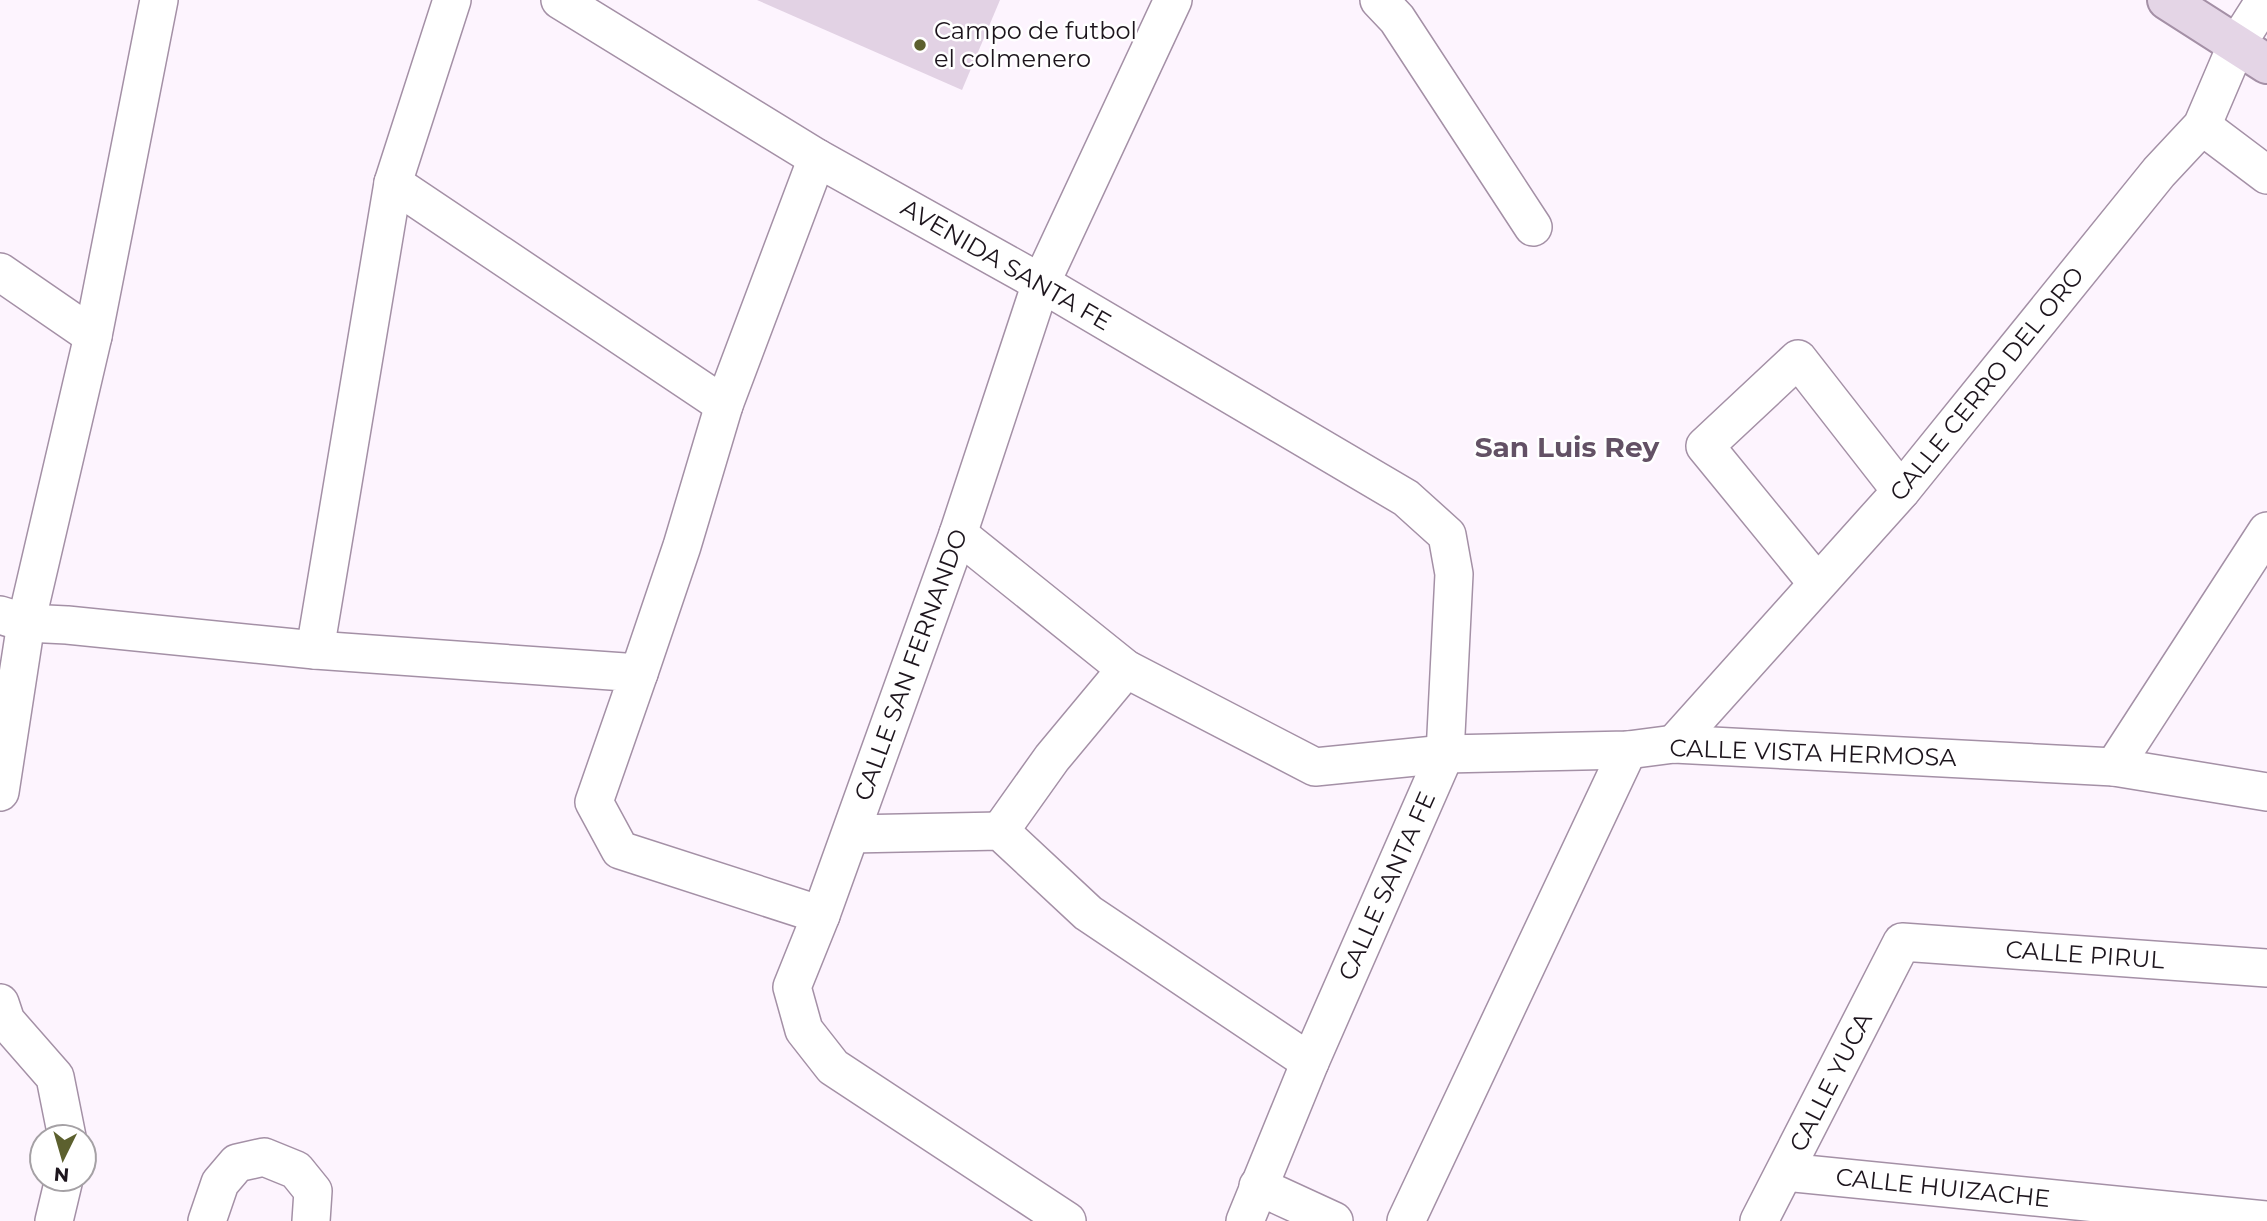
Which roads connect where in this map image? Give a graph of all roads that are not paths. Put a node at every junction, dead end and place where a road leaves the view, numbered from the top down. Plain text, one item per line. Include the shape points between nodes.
1 (159, 0) edge
2 (452, 0) edge
3 (560, 0) edge
4 (1173, 0) edge
5 (1379, 0) edge
6 (2168, 0) edge
7 (2265, 0) edge
8 (2252, 54) edge
9 (2202, 126) junction
10 (817, 158) junction
11 (2267, 175) edge
12 (393, 183) junction
13 (1533, 227) dead end
14 (0, 272) edge
15 (1041, 283) junction
16 (93, 336) junction
17 (724, 405) junction
18 (1901, 491) junction
19 (2267, 531) edge
20 (958, 534) junction
21 (1447, 535) joint
22 (1817, 583) junction
23 (13, 619) edge
24 (315, 650) junction
25 (1126, 669) junction
26 (639, 673) junction
27 (1674, 744) junction
28 (1628, 750) junction
29 (1446, 754) junction
30 (2114, 766) junction
31 (0, 792) edge
32 (2267, 792) edge
33 (1000, 831) junction
34 (851, 834) junction
35 (821, 915) junction
36 (1902, 942) joint
37 (2267, 968) edge
38 (0, 1003) edge
39 (1310, 1062) junction
40 (64, 1123) edge
41 (1785, 1172) junction
42 (1258, 1186) junction
43 (61, 1193) edge
44 (2267, 1220) edge
45 (54, 1221) edge
46 (207, 1221) edge
47 (311, 1221) edge
48 (1067, 1221) edge
49 (1245, 1221) edge
50 (1334, 1221) edge
51 (1406, 1221) edge
52 (1759, 1221) edge

1 - 16 street
2 - 12 street
3 - 10 street, AVENIDA SANTA FE
4 - 15 street, CALLE SAN FERNANDO
5 - 13 street via 1398,19
6 - 8 street
7 - 8 street, CALLE CERRO DEL ORO
8 - 9 street, CALLE CERRO DEL ORO
9 - 11 street
9 - 18 street, CALLE CERRO DEL ORO via 2159,172
10 - 15 street, AVENIDA SANTA FE
10 - 17 street
12 - 17 street
12 - 24 street
14 - 16 street
15 - 20 street, CALLE SAN FERNANDO
15 - 21 street, AVENIDA SANTA FE via 1406,498
16 - 23 street
17 - 26 street
18 - 22 street, CALLE CERRO DEL ORO
18 - 22 street via 1798,359 1705,446
19 - 30 street
20 - 25 street
20 - 34 street, CALLE SAN FERNANDO
21 - 29 street, CALLE SANTA FE via 1454,574
22 - 27 street, CALLE CERRO DEL ORO
23 - 24 street
23 - 31 street
24 - 26 street
25 - 29 street, CALLE VISTA HERMOSA via 1315,767
25 - 33 street via 1052,758
26 - 35 street via 594,802 621,850
27 - 28 street, CALLE VISTA HERMOSA
27 - 30 street, CALLE VISTA HERMOSA
28 - 29 street, CALLE VISTA HERMOSA
28 - 51 street
29 - 39 street, CALLE SANTA FE
30 - 32 street, CALLE VISTA HERMOSA
33 - 34 street
33 - 39 street via 1088,913
34 - 35 street, CALLE SAN FERNANDO
35 - 48 street, CALLE SAN FERNANDO via 792,987 804,1030 833,1067
36 - 37 street, CALLE PIRUL
36 - 41 street, CALLE YUCA
38 - 40 street via 6,1021 55,1077
39 - 42 street, CALLE SANTA FE
41 - 44 street, CALLE HUIZACHE
41 - 52 street, CALLE YUCA
42 - 49 street, CALLE SANTA FE
42 - 50 street
43 - 45 street
46 - 47 street via 220,1183 237,1163 264,1157 296,1170 313,1191

